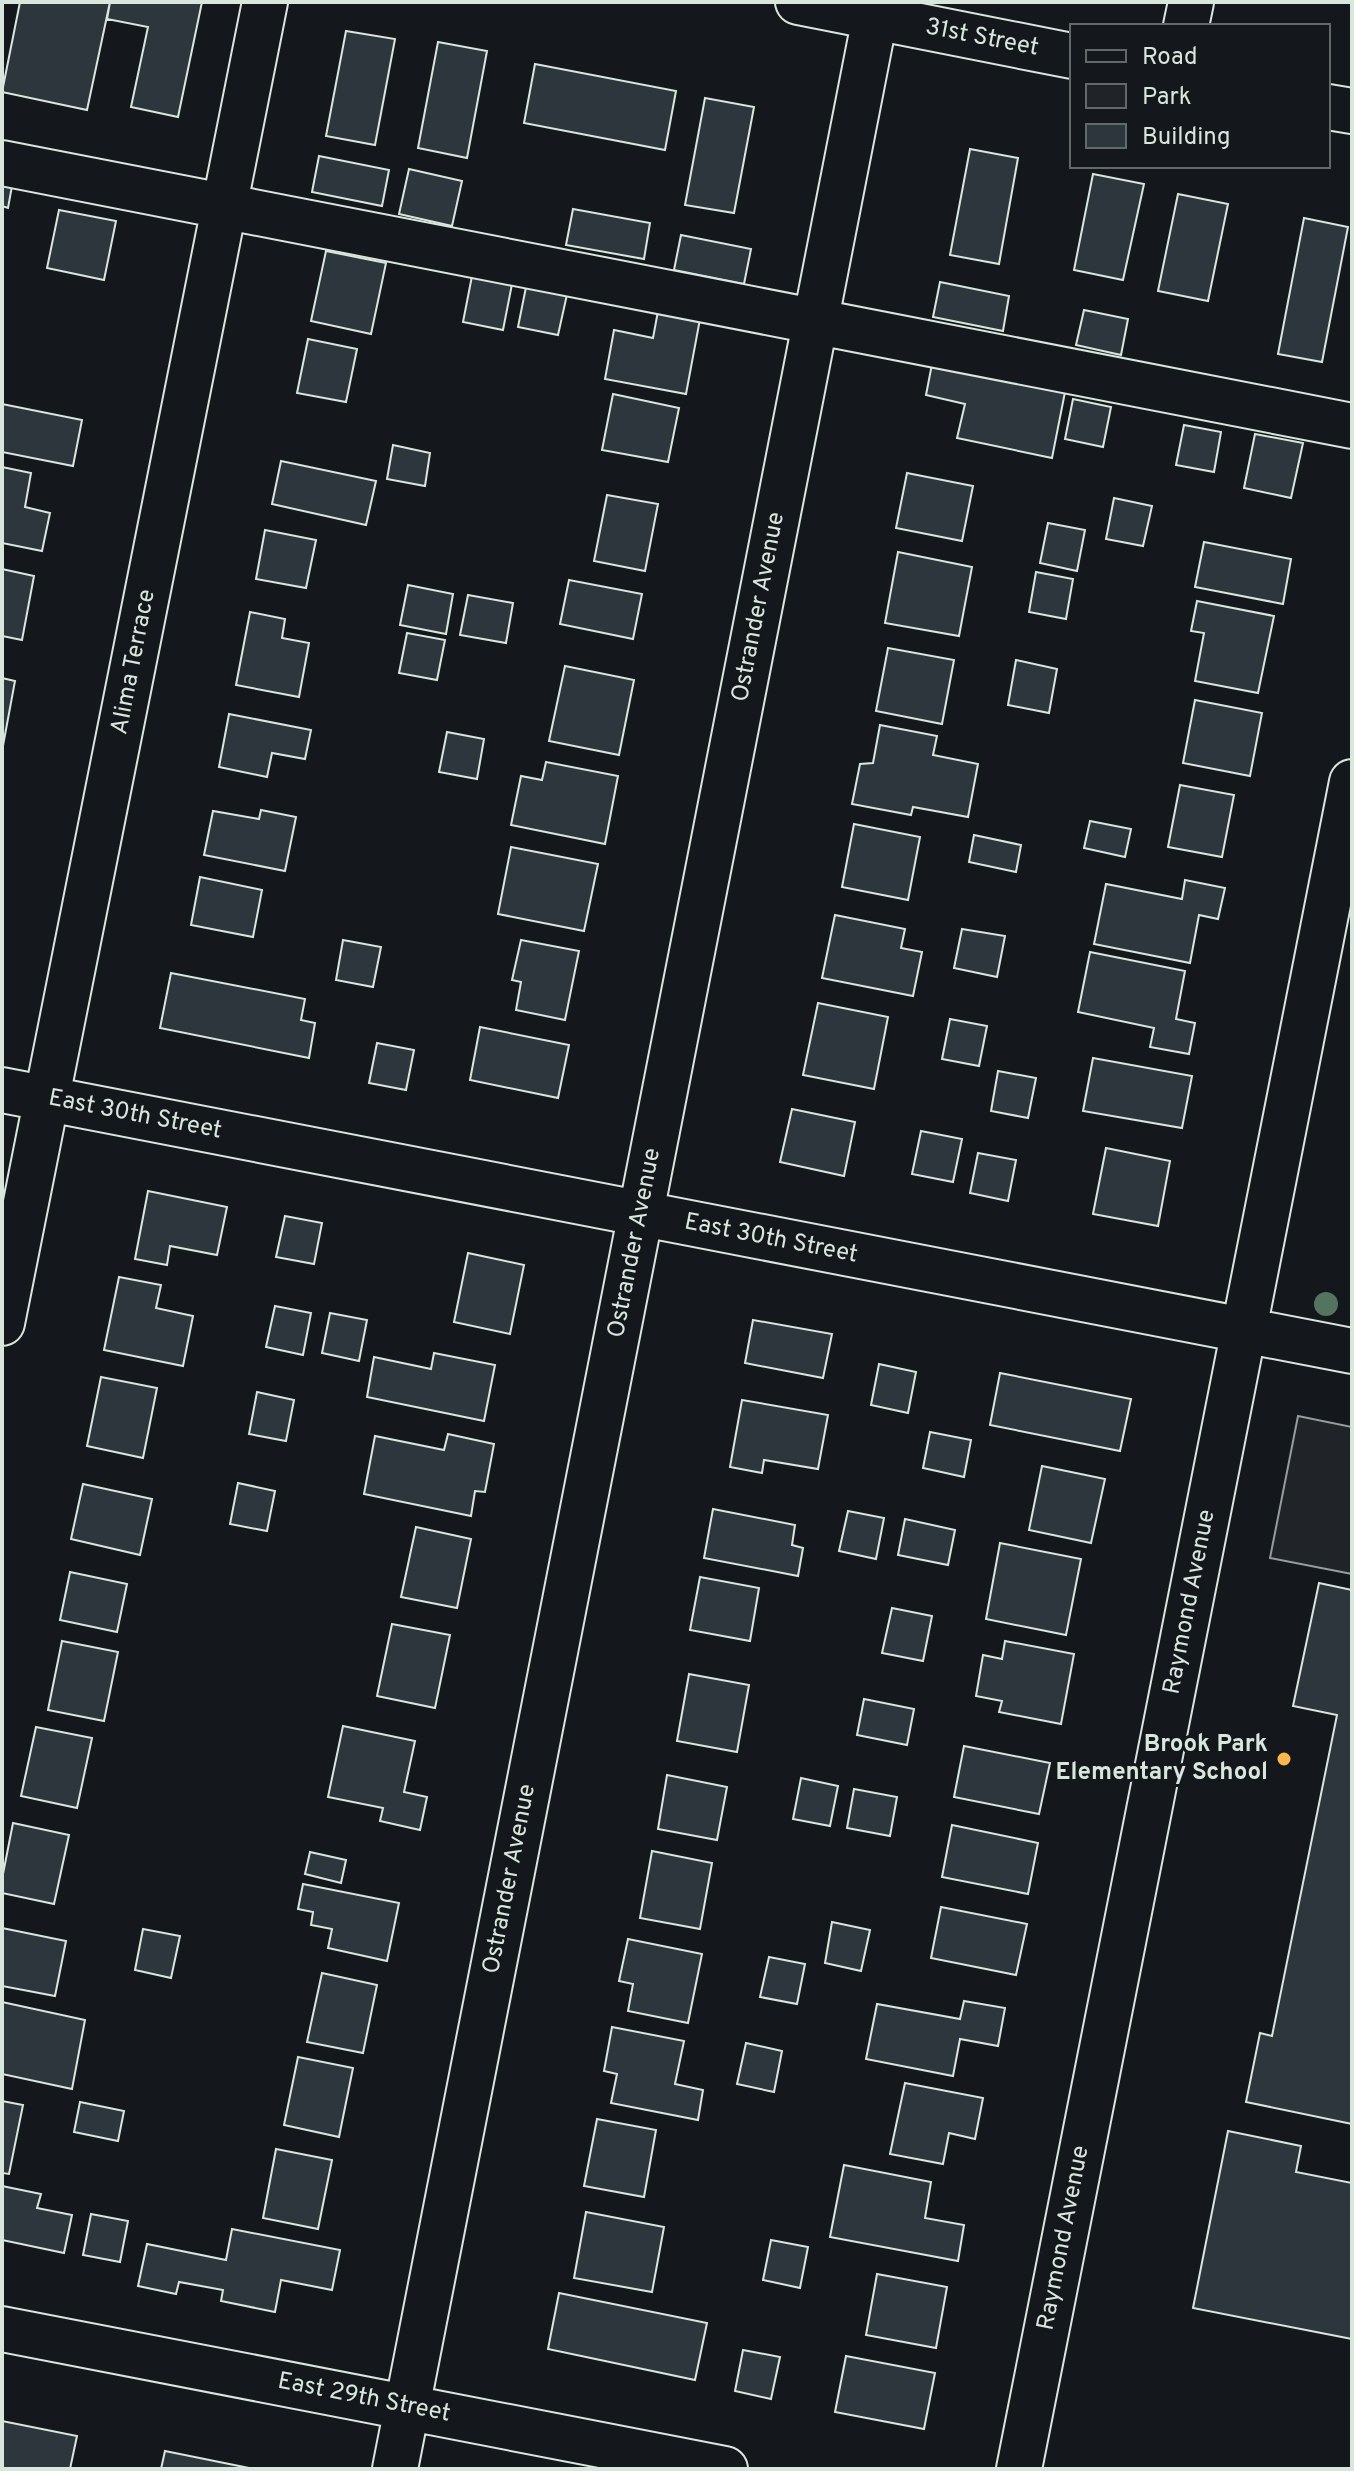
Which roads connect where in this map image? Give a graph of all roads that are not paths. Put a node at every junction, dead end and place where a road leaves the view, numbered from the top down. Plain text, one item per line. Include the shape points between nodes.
1 (265, 2) edge
2 (798, 2) edge
3 (1191, 2) edge
4 (877, 9) edge
5 (1186, 24) edge
6 (1070, 56) edge
7 (1330, 107) edge
8 (1352, 111) edge
9 (2, 163) edge
10 (225, 206) junction
11 (815, 321) junction
12 (1352, 426) edge
13 (1352, 782) edge
14 (2, 1090) edge
15 (46, 1098) junction
16 (640, 1213) junction
17 (2, 1323) edge
18 (1244, 1330) junction
19 (1352, 1351) edge
20 (2, 2329) edge
21 (407, 2407) junction
22 (395, 2469) edge
23 (725, 2469) edge
24 (1019, 2469) edge

1 - 10 street, Alima Terrace
2 - 4 street, 31st Street
3 - 5 street
4 - 6 street, 31st Street
4 - 11 street, Ostrander Avenue
7 - 8 street
9 - 10 street
10 - 11 street
10 - 15 street, Alima Terrace
11 - 12 street
11 - 16 street, Ostrander Avenue
13 - 18 street, Raymond Avenue
14 - 15 street, East 30th Street
15 - 16 street, East 30th Street
15 - 17 street, Alima Terrace
16 - 18 street, East 30th Street
16 - 21 street, Ostrander Avenue
18 - 19 street, East 30th Street
18 - 24 street, Raymond Avenue
20 - 21 street, East 29th Street
21 - 22 street, Ostrander Avenue
21 - 23 street, East 29th Street

